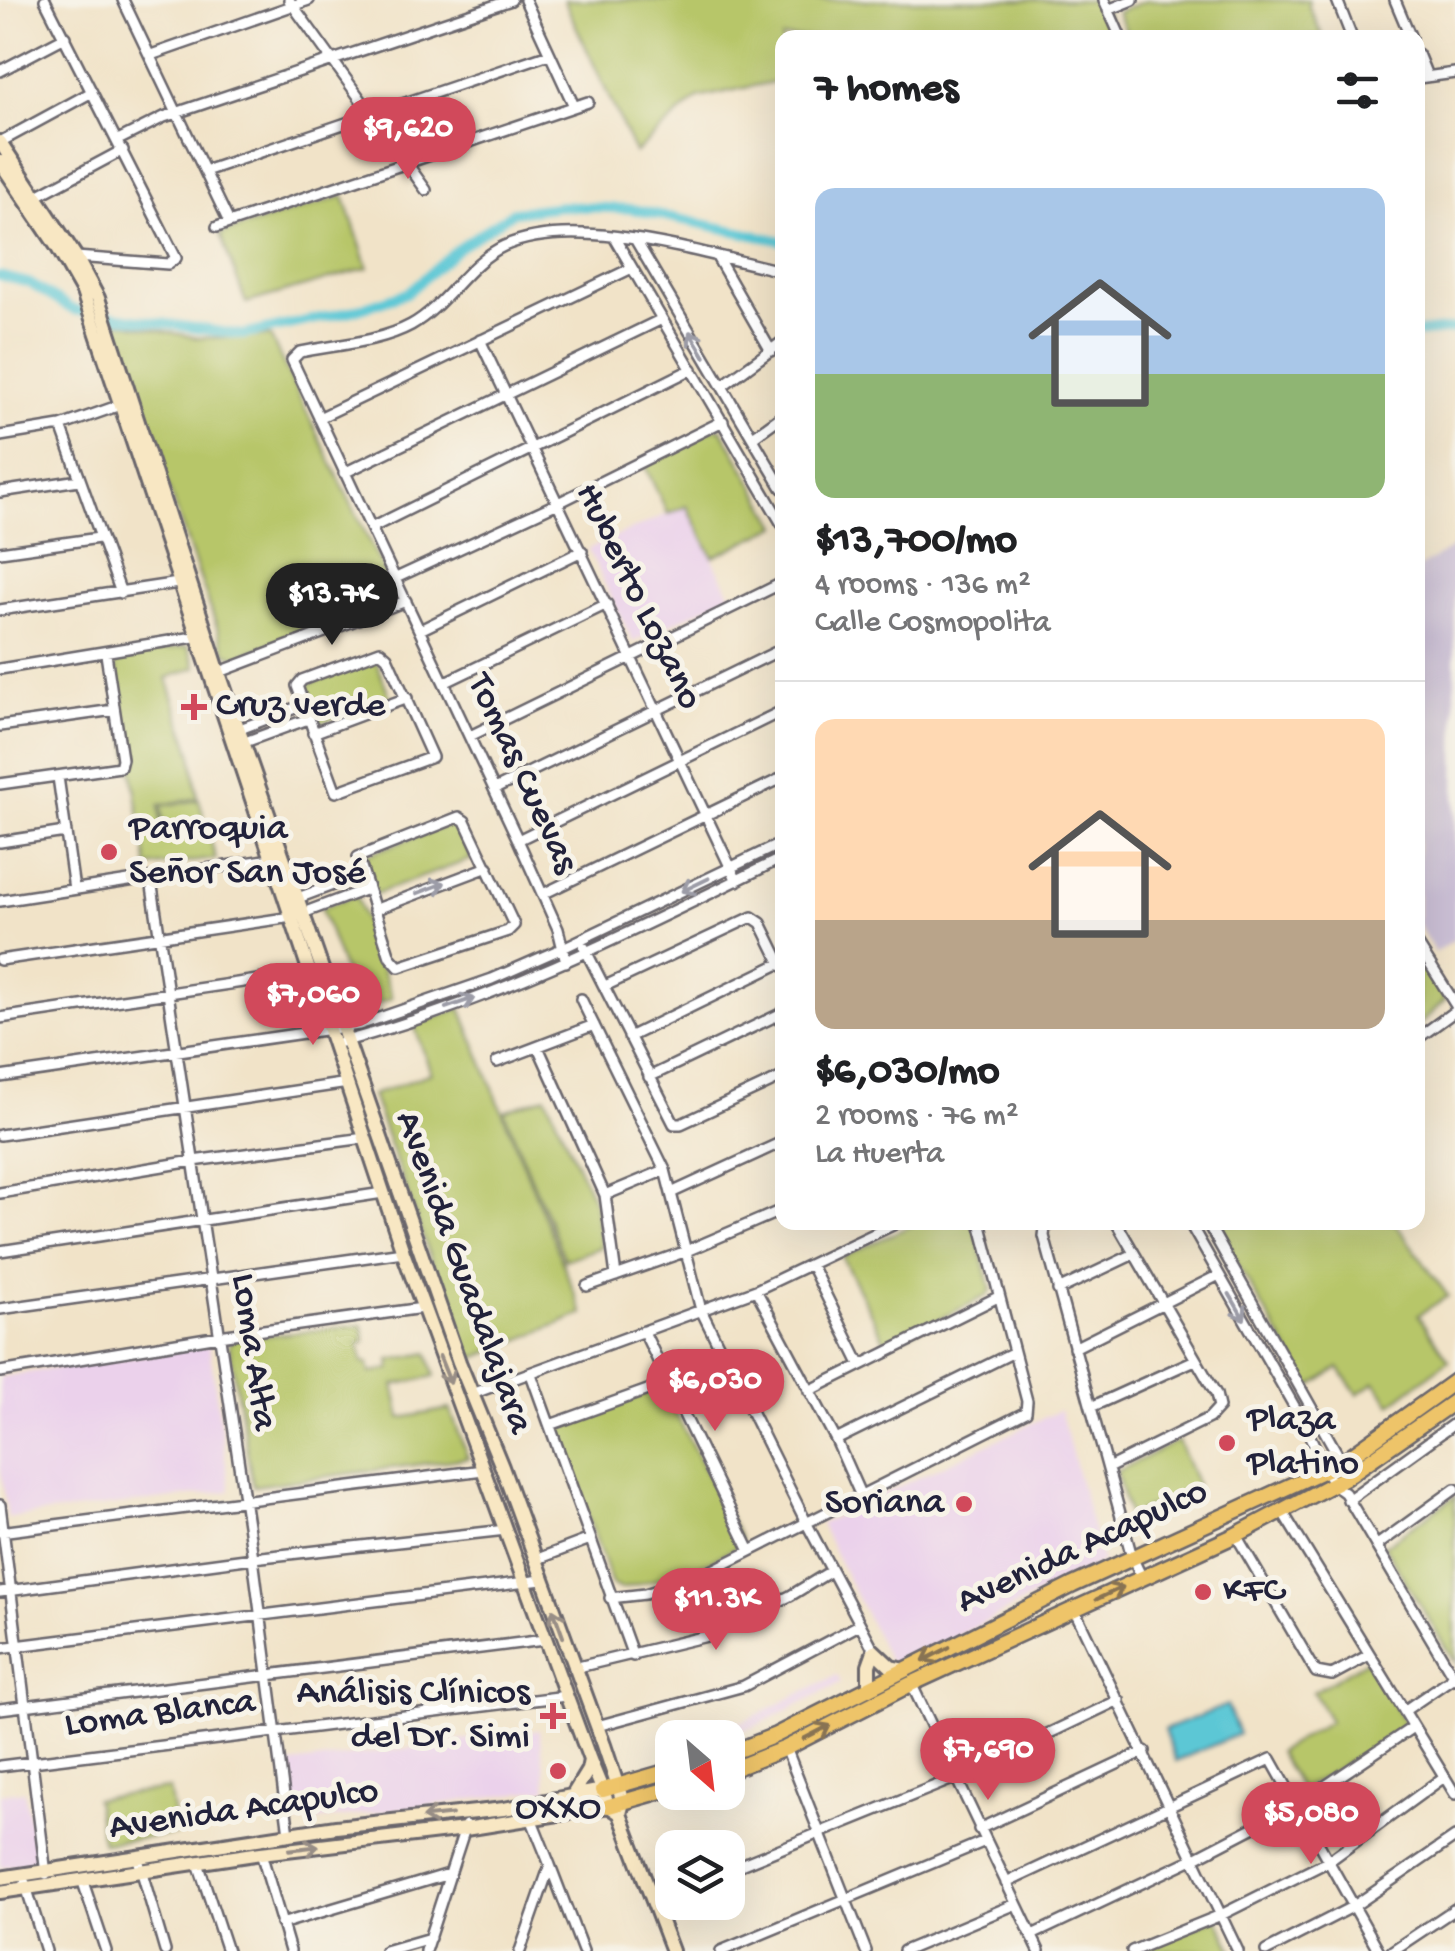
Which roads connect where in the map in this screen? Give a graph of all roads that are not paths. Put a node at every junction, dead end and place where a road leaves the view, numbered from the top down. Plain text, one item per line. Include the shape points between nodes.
1 (45, 0) edge
2 (124, 0) edge
3 (310, 0) edge
4 (511, 0) edge
5 (525, 0) edge
6 (1133, 0) edge
7 (1337, 0) edge
8 (1395, 0) edge
9 (291, 3) edge
10 (1106, 5) edge
11 (1117, 30) edge
12 (1349, 30) edge
13 (1407, 30) edge
14 (65, 37) junction
15 (550, 54) junction
16 (151, 55) junction
17 (332, 60) junction
18 (0, 70) edge
19 (1455, 73) edge
20 (1425, 77) edge
21 (92, 92) junction
22 (588, 102) dead end
23 (574, 106) junction
24 (178, 112) junction
25 (372, 114) junction
26 (0, 142) edge
27 (120, 145) junction
28 (0, 162) edge
29 (407, 162) junction
30 (205, 170) junction
31 (426, 190) dead end
32 (37, 196) junction
33 (229, 222) junction
34 (217, 227) dead end
35 (614, 237) junction
36 (635, 240) junction
37 (76, 257) junction
38 (717, 258) junction
39 (632, 268) junction
40 (775, 270) edge
41 (99, 318) junction
42 (662, 319) junction
43 (480, 340) junction
44 (775, 348) edge
45 (771, 351) junction
46 (692, 369) junction
47 (722, 386) junction
48 (506, 396) junction
49 (126, 403) junction
50 (319, 418) junction
51 (723, 421) junction
52 (775, 421) edge
53 (61, 426) junction
54 (0, 436) edge
55 (753, 438) junction
56 (532, 448) junction
57 (344, 473) junction
58 (775, 476) edge
59 (78, 480) junction
60 (0, 492) edge
61 (558, 504) junction
62 (775, 512) edge
63 (371, 528) junction
64 (99, 538) junction
65 (582, 551) junction
66 (0, 552) edge
67 (396, 578) junction
68 (184, 582) junction
69 (775, 586) edge
70 (121, 593) junction
71 (406, 601) junction
72 (608, 604) junction
73 (0, 610) edge
74 (420, 630) junction
75 (202, 636) junction
76 (775, 653) edge
77 (106, 654) junction
78 (633, 658) junction
79 (0, 668) edge
80 (214, 674) junction
81 (446, 682) junction
82 (406, 698) junction
83 (303, 705) junction
84 (114, 710) junction
85 (658, 710) junction
86 (775, 716) edge
87 (308, 718) junction
88 (0, 726) edge
89 (313, 733) junction
90 (242, 735) junction
91 (470, 736) junction
92 (683, 762) junction
93 (58, 777) junction
94 (775, 782) edge
95 (0, 784) edge
96 (495, 789) junction
97 (708, 815) junction
98 (66, 832) junction
99 (518, 840) junction
100 (0, 842) edge
101 (775, 846) edge
102 (278, 858) junction
103 (775, 862) edge
104 (488, 867) junction
105 (730, 868) junction
106 (362, 874) junction
107 (150, 880) junction
108 (737, 881) junction
109 (74, 889) junction
110 (367, 889) junction
111 (543, 894) junction
112 (298, 898) junction
113 (0, 901) edge
114 (374, 910) junction
115 (297, 915) junction
116 (160, 936) junction
117 (580, 940) junction
118 (563, 948) junction
119 (775, 950) edge
120 (586, 952) junction
121 (1425, 957) edge
122 (0, 960) edge
123 (566, 962) junction
124 (775, 967) edge
125 (311, 972) junction
126 (605, 986) junction
127 (168, 991) junction
128 (582, 999) dead end
129 (1455, 1008) edge
130 (775, 1016) edge
131 (0, 1018) edge
132 (594, 1025) junction
133 (1425, 1032) edge
134 (339, 1036) junction
135 (629, 1037) junction
136 (538, 1047) junction
137 (178, 1049) junction
138 (496, 1062) dead end
139 (0, 1077) edge
140 (649, 1077) junction
141 (775, 1079) edge
142 (353, 1081) junction
143 (186, 1108) junction
144 (0, 1135) edge
145 (365, 1138) junction
146 (775, 1145) edge
147 (193, 1161) junction
148 (665, 1170) junction
149 (0, 1193) edge
150 (672, 1193) junction
151 (383, 1194) junction
152 (605, 1196) junction
153 (775, 1213) edge
154 (201, 1218) junction
155 (883, 1230) edge
156 (982, 1230) edge
157 (1045, 1230) edge
158 (1120, 1230) edge
159 (1194, 1230) edge
160 (1212, 1230) edge
161 (0, 1251) edge
162 (403, 1252) junction
163 (684, 1252) junction
164 (1134, 1254) junction
165 (811, 1265) junction
166 (1219, 1275) junction
167 (616, 1276) junction
168 (212, 1278) junction
169 (587, 1286) dead end
170 (756, 1290) junction
171 (1058, 1290) junction
172 (998, 1297) junction
173 (1164, 1305) junction
174 (423, 1308) junction
175 (0, 1310) edge
176 (701, 1310) junction
177 (644, 1332) junction
178 (219, 1336) junction
179 (1074, 1348) junction
180 (1014, 1352) junction
181 (1195, 1360) junction
182 (860, 1364) junction
183 (0, 1372) edge
184 (530, 1374) junction
185 (1455, 1381) edge
186 (667, 1383) junction
187 (809, 1391) junction
188 (472, 1394) junction
189 (1455, 1400) edge
190 (1091, 1407) junction
191 (1317, 1414) junction
192 (1302, 1420) junction
193 (1455, 1423) edge
194 (550, 1426) junction
195 (836, 1440) junction
196 (1108, 1468) junction
197 (1326, 1469) junction
198 (483, 1470) junction
199 (1343, 1483) junction
200 (1455, 1489) edge
201 (860, 1494) junction
202 (242, 1500) junction
203 (0, 1505) edge
204 (1282, 1511) junction
205 (807, 1524) junction
206 (506, 1530) junction
207 (2, 1532) edge
208 (1236, 1535) junction
209 (590, 1539) junction
210 (1376, 1546) junction
211 (750, 1552) junction
212 (1132, 1557) junction
213 (253, 1558) junction
214 (535, 1560) junction
215 (831, 1570) junction
216 (1142, 1578) junction
217 (542, 1580) junction
218 (524, 1582) junction
219 (5, 1592) edge
220 (610, 1598) junction
221 (1035, 1604) junction
222 (1074, 1610) junction
223 (258, 1616) junction
224 (859, 1624) junction
225 (544, 1640) junction
226 (16, 1646) junction
227 (997, 1646) junction
228 (0, 1648) edge
229 (874, 1651) junction
230 (1369, 1655) junction
231 (633, 1656) junction
232 (574, 1668) junction
233 (266, 1674) junction
234 (908, 1677) junction
235 (1455, 1677) edge
236 (893, 1685) junction
237 (869, 1687) junction
238 (566, 1696) junction
239 (1119, 1700) junction
240 (26, 1705) junction
241 (0, 1709) edge
242 (1404, 1711) junction
243 (597, 1726) junction
244 (1413, 1727) junction
245 (274, 1730) junction
246 (745, 1747) edge
247 (786, 1748) junction
248 (1144, 1751) junction
249 (590, 1760) junction
250 (32, 1762) junction
251 (745, 1764) edge
252 (0, 1766) edge
253 (655, 1774) edge
254 (1444, 1776) junction
255 (955, 1778) junction
256 (618, 1784) junction
257 (602, 1790) junction
258 (655, 1794) edge
259 (1455, 1794) edge
260 (570, 1798) junction
261 (1170, 1804) junction
262 (1297, 1805) junction
263 (618, 1807) junction
264 (471, 1812) junction
265 (531, 1818) junction
266 (465, 1829) junction
267 (979, 1829) junction
268 (820, 1831) junction
269 (289, 1834) junction
270 (1455, 1838) edge
271 (985, 1841) junction
272 (261, 1853) junction
273 (1195, 1858) junction
274 (1329, 1860) junction
275 (198, 1863) junction
276 (745, 1863) edge
277 (550, 1864) junction
278 (140, 1866) junction
279 (449, 1874) junction
280 (0, 1878) edge
281 (47, 1880) junction
282 (83, 1882) junction
283 (1006, 1882) junction
284 (25, 1883) junction
285 (0, 1892) edge
286 (846, 1898) junction
287 (655, 1901) edge
288 (652, 1902) junction
289 (1016, 1904) junction
290 (1354, 1906) junction
291 (1455, 1909) edge
292 (1221, 1915) junction
293 (281, 1924) junction
294 (1032, 1935) junction
295 (430, 1938) junction
296 (1135, 1950) edge
297 (46, 1951) edge
298 (106, 1951) edge
299 (166, 1951) edge
300 (227, 1951) edge
301 (290, 1951) edge
302 (386, 1951) edge
303 (425, 1951) edge
304 (520, 1951) edge
305 (583, 1951) edge
306 (672, 1951) edge
307 (720, 1951) edge
308 (866, 1951) edge
309 (904, 1951) edge
310 (1039, 1951) edge
311 (1238, 1951) edge
312 (1266, 1951) edge
313 (1379, 1951) edge
314 (1392, 1951) edge

1 - 14 street
2 - 16 street
3 - 9 street
4 - 17 street
5 - 15 street
6 - 10 street
7 - 12 street
8 - 13 street
9 - 16 street
9 - 17 street
10 - 11 street
14 - 18 street
14 - 21 street
15 - 23 street
15 - 25 street
16 - 24 street
17 - 24 street
17 - 25 street
19 - 20 street
21 - 26 street
21 - 27 street
22 - 23 street
23 - 29 street
24 - 27 street
24 - 30 street
25 - 29 street
25 - 30 street
26 - 32 main road, Avenida Guadalajara
27 - 32 street
27 - 37 street via 175,261
28 - 41 main road, Avenida Guadalajara
29 - 31 street
29 - 33 street
30 - 33 street
32 - 37 main road, Avenida Guadalajara
33 - 34 street
35 - 36 street
35 - 39 street
35 - 50 street, Tomas Cuevas via 578,234 506,245 411,325 293,356
36 - 38 street
47 -> 36 street
37 - 41 main road, Avenida Guadalajara via 98,298
38 - 40 street
38 - 45 street
39 - 42 street
39 - 43 street
41 - 49 main road, Avenida Guadalajara
42 - 46 street
42 - 48 street
43 - 48 street, Huberto Lozano
43 - 50 street
44 - 45 street
45 - 47 street
46 - 51 street
46 - 56 street
47 - 55 street
48 - 56 street, Huberto Lozano
48 - 57 street
49 - 53 street
49 - 68 main road, Avenida Guadalajara
50 - 57 street, Tomas Cuevas
51 - 61 street
51 - 62 street
52 - 55 street
53 - 54 street
53 - 59 street
55 - 58 street
56 - 61 street, Huberto Lozano
56 - 63 street
57 - 63 street, Tomas Cuevas
59 - 60 street
59 - 64 street
61 - 65 street, Huberto Lozano
61 - 67 street
63 - 67 street, Tomas Cuevas
64 - 66 street
64 - 70 street
65 - 72 street, Huberto Lozano
65 - 74 street
67 - 71 street, Tomas Cuevas
68 - 70 street
68 - 75 main road, Avenida Guadalajara
69 - 78 street
70 - 73 street
71 - 74 street, Tomas Cuevas
71 - 80 street
72 - 78 street, Huberto Lozano
72 - 81 street
74 - 81 street, Tomas Cuevas
75 - 77 street
75 - 80 main road, Avenida Guadalajara
76 - 85 street
77 - 79 street
77 - 84 street
78 - 85 street, Huberto Lozano
78 - 91 street
80 - 90 main road, Avenida Guadalajara
80 - 102 main road, Avenida Guadalajara
81 - 91 street, Tomas Cuevas
82 - 83 street via 380,651 298,682
82 - 89 street
82 - 89 street via 432,750 430,759 336,792
83 - 87 street
83 - 90 street
84 - 88 street
84 - 93 street via 120,767
85 - 92 street, Huberto Lozano
85 - 96 street
86 - 92 street
87 - 89 street
87 - 90 street
90 - 102 main road, Avenida Guadalajara
91 - 96 street, Tomas Cuevas
92 - 97 street, Huberto Lozano
92 - 99 street
93 - 95 street
93 - 98 street
94 - 97 street
96 - 99 street, Tomas Cuevas
97 - 105 street, Huberto Lozano
97 - 111 street
98 - 100 street
98 - 109 street
99 - 111 street, Tomas Cuevas
101 - 105 street
102 - 107 street
102 - 112 main road, Avenida Guadalajara
102 - 115 main road, Avenida Guadalajara
103 - 108 street
104 - 106 street via 458,817 363,852
114 -> 104 street
104 - 114 street via 513,920 508,931 399,967
105 - 108 street, Huberto Lozano
105 -> 117 street
106 - 110 street
106 - 112 street
107 - 109 street
107 - 116 street, Loma Alta
108 - 120 street
109 - 113 street
110 - 114 street
110 - 115 street
111 - 118 street, Tomas Cuevas
112 - 115 main road, Avenida Guadalajara
115 - 116 street
115 - 125 main road, Avenida Guadalajara
115 - 134 main road, Avenida Guadalajara
116 - 122 street
116 - 127 street, Loma Alta
117 - 118 street
117 - 120 street
118 - 123 street, Tomas Cuevas
118 - 134 street
119 - 126 street via 752,917
120 - 123 street
120 - 126 street
121 - 129 street
134 -> 123 street via 498,990
124 - 135 street
125 - 127 street
125 - 134 main road, Avenida Guadalajara
126 - 135 street
127 - 131 street
127 - 137 street, Loma Alta
128 - 132 street
129 - 133 street
130 - 140 street
132 - 136 street
132 - 148 street
134 - 137 street
134 - 142 main road, Avenida Guadalajara
135 - 140 street
136 - 138 street
136 - 152 street
137 - 139 street
137 - 143 street, Loma Alta
140 - 141 street via 670,1121 682,1124
142 - 143 street
142 - 145 main road, Avenida Guadalajara
142 - 188 main road, Avenida Guadalajara
143 - 144 street
143 - 147 street, Loma Alta
145 - 147 street
145 - 151 main road, Avenida Guadalajara
146 - 150 street
147 - 149 street
147 - 154 street, Loma Alta
148 - 150 street
148 - 152 street
150 - 163 street
151 - 154 street
151 - 162 main road, Avenida Guadalajara
152 - 167 street
153 - 163 street
154 - 161 street
154 - 168 street, Loma Alta
155 - 165 street
156 - 172 street
157 - 171 street
158 - 164 street
159 - 166 street
160 - 191 street
162 - 168 street
162 - 174 main road, Avenida Guadalajara
163 - 167 street
163 - 176 street
164 - 171 street
164 - 173 street
165 - 170 street
165 - 182 street
166 - 173 street
166 -> 192 street
167 - 169 street
168 - 175 street
168 - 178 street, Loma Alta
170 - 176 street
170 - 187 street
171 - 179 street
172 - 180 street
172 - 182 street
173 - 179 street
173 - 181 street
174 - 178 street
174 -> 198 main road, Avenida Guadalajara
176 - 177 street
176 - 205 street
177 - 184 street
177 - 186 street
178 - 183 street
178 - 202 street, Loma Alta
179 - 190 street
180 - 195 street
180 - 201 street via 1028,1407 1020,1418
181 - 190 street
181 - 196 street via 1219,1401 1216,1414
182 - 187 street
184 - 188 street
184 - 194 street
185 - 199 main road, Avenida Acapulco
186 - 194 street
186 - 211 street
187 - 195 street
188 - 214 main road, Avenida Guadalajara
189 - 199 main road, Avenida Acapulco
190 - 196 street
191 - 192 street
191 - 199 street
192 - 197 street
193 - 199 street
194 - 209 street
195 - 201 street
196 - 212 street
197 - 199 main road, Avenida Acapulco
197 - 212 main road, Avenida Acapulco
198 - 202 street
198 - 206 main road, Avenida Guadalajara
199 - 204 main road, Avenida Acapulco
199 - 210 street
200 - 210 street
201 - 205 street
202 - 207 street
202 - 213 street, Loma Alta
203 - 207 street
204 - 208 main road, Avenida Acapulco
204 - 230 street
205 - 211 street
205 - 215 street
206 - 213 street
206 - 218 main road, Avenida Guadalajara
207 - 219 street
208 - 216 main road, Avenida Acapulco
208 - 230 street via 1312,1667 1332,1675
209 - 214 street
209 - 220 street
210 - 235 street
211 - 220 street via 671,1586
212 - 216 street
212 - 221 main road, Avenida Acapulco
213 - 219 street
213 - 223 street, Loma Alta
214 - 217 main road, Avenida Guadalajara
215 - 224 street
215 - 231 street via 727,1628
222 -> 216 main road, Avenida Acapulco
217 - 218 street
232 -> 217 main road, Avenida Guadalajara
218 - 223 street
218 - 225 main road, Avenida Guadalajara
219 - 226 street
220 - 231 street
221 - 227 main road via 1032,1616
221 -> 234 main road, Avenida Acapulco
222 - 227 main road, Avenida Acapulco
222 - 239 street
223 - 226 street
223 - 233 street, Loma Alta
224 - 229 street
224 - 243 street via 744,1686
225 - 233 street
225 - 238 main road, Avenida Guadalajara
226 - 228 street
226 - 240 street
227 - 234 main road, Avenida Acapulco
229 - 234 main road
229 - 236 street
229 - 237 main road
230 - 242 street
231 - 232 street
232 - 243 main road, Avenida Guadalajara
233 - 240 street
233 - 245 street, Loma Alta
234 - 236 main road, Avenida Acapulco
234 - 255 street
235 - 242 street
236 - 237 main road, Avenida Acapulco
247 -> 236 main road, Avenida Acapulco
237 - 246 main road, Avenida Acapulco
238 - 245 street, Loma Blanca
238 - 249 main road, Avenida Guadalajara
239 - 248 street
239 - 255 street
240 - 241 street
240 - 250 street
242 - 244 street
243 - 256 main road, Avenida Guadalajara
244 - 254 street
244 - 262 street
245 - 250 street, Loma Blanca
245 - 269 street, Loma Alta
247 - 251 main road, Avenida Acapulco
247 - 268 street
248 - 261 street
248 - 267 street
249 - 257 main road, Avenida Guadalajara
249 - 260 main road
250 - 252 street, Loma Blanca
250 - 281 street
253 - 256 main road, Avenida Acapulco
254 - 259 street
254 - 274 street
255 - 267 street
255 - 268 street
256 - 257 main road, Avenida Acapulco
256 - 263 main road, Avenida Guadalajara
257 - 260 main road, Avenida Acapulco
257 - 263 main road, Avenida Guadalajara
258 - 263 main road, Avenida Acapulco
260 - 264 main road, Avenida Acapulco
261 - 262 street via 1271,1759
261 - 273 street
261 - 283 street
262 - 273 street
262 - 274 street
263 - 265 main road, Avenida Acapulco
263 - 288 main road, Avenida Guadalajara
264 - 266 street
264 -> 269 main road, Avenida Acapulco
265 - 266 main road, Avenida Acapulco
265 - 277 street
272 -> 266 main road, Avenida Acapulco
266 - 279 street
267 - 271 street
268 - 276 street
268 - 286 street
269 - 278 main road, Avenida Acapulco
270 - 290 street
271 - 283 street
271 - 286 street
272 - 275 main road, Avenida Acapulco
272 - 293 street
273 - 292 street
273 - 294 street
274 - 290 street
274 - 292 street
275 - 278 main road, Avenida Acapulco
275 - 300 street
277 - 304 street
277 - 305 street
278 - 281 main road, Avenida Acapulco
278 - 282 main road, Avenida Acapulco
278 - 299 street
279 - 293 street
279 - 295 street
280 - 284 main road, Avenida Acapulco
281 - 282 main road, Avenida Acapulco
281 - 284 main road, Avenida Acapulco
282 - 298 street
283 - 289 street
284 - 285 main road, Avenida Acapulco
284 - 297 street
286 - 307 street
286 - 308 street
287 - 288 street
288 - 306 main road, Avenida Guadalajara
289 - 294 street
289 - 309 street
290 - 312 street
290 - 313 street
291 - 314 street
292 - 296 street
292 - 311 street
293 - 301 street
294 - 310 street
295 - 302 street
295 - 303 street

